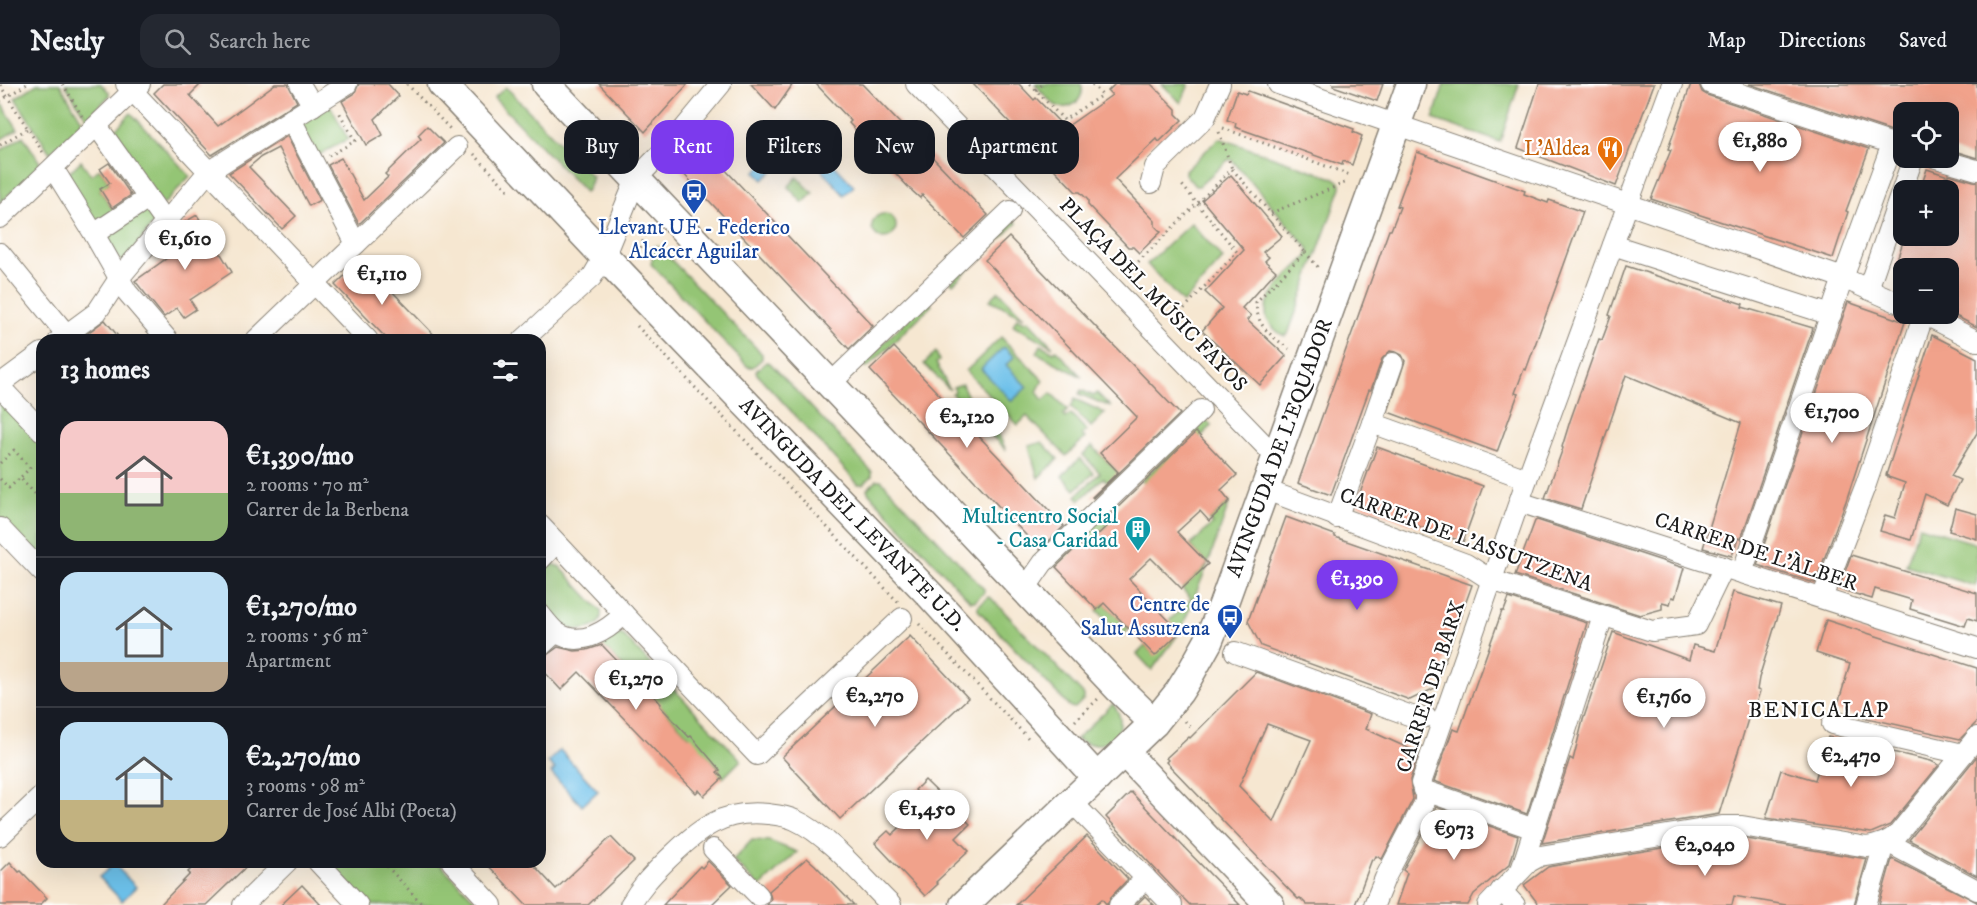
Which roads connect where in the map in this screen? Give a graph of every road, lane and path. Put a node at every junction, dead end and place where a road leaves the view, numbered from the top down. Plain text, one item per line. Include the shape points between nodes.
1 (27, 84) edge
2 (63, 84) edge
3 (300, 84) edge
4 (347, 84) edge
5 (407, 84) edge
6 (442, 84) edge
7 (546, 84) edge
8 (721, 84) edge
9 (1030, 84) edge
10 (1043, 84) edge
11 (1092, 84) edge
12 (1220, 84) edge
13 (1278, 84) edge
14 (1411, 84) edge
15 (1672, 84) edge
16 (1711, 84) edge
17 (0, 85) edge
18 (133, 86) edge
19 (918, 86) edge
20 (1036, 90) junction
21 (8, 96) junction
22 (322, 100) junction
23 (0, 101) edge
24 (291, 119) junction
25 (1395, 125) junction
26 (27, 128) junction
27 (94, 128) junction
28 (1223, 128) dead end
29 (1219, 132) dead end
30 (461, 144) junction
31 (1893, 144) edge
32 (0, 145) edge
33 (1893, 158) edge
34 (315, 164) junction
35 (1959, 165) edge
36 (52, 168) junction
37 (1910, 168) edge
38 (1232, 169) junction
39 (1977, 170) edge
40 (644, 171) junction
41 (208, 172) junction
42 (1350, 174) dead end
43 (1347, 182) dead end
44 (1151, 183) dead end
45 (1182, 185) dead end
46 (148, 198) junction
47 (517, 199) dead end
48 (1197, 203) junction
49 (1628, 203) junction
50 (660, 205) junction
51 (1010, 211) dead end
52 (1271, 213) junction
53 (0, 218) edge
54 (166, 223) junction
55 (94, 234) junction
56 (356, 244) junction
57 (1613, 245) junction
58 (1305, 252) junction
59 (0, 253) edge
60 (604, 255) junction
61 (1134, 266) dead end
62 (1318, 267) dead end
63 (120, 277) junction
64 (625, 278) junction
65 (1843, 278) junction
66 (315, 284) junction
67 (1868, 289) junction
68 (1893, 300) edge
69 (1180, 313) dead end
70 (1831, 315) junction
71 (1921, 324) edge
72 (1944, 324) edge
73 (637, 326) dead end
74 (61, 334) edge
75 (71, 334) edge
76 (163, 334) edge
77 (261, 334) edge
78 (362, 334) edge
79 (530, 334) edge
80 (1977, 341) edge
81 (1289, 349) dead end
82 (36, 358) edge
83 (1393, 363) dead end
84 (830, 384) junction
85 (0, 385) edge
86 (1201, 410) dead end
87 (1371, 423) junction
88 (36, 424) edge
89 (1277, 458) junction
90 (0, 463) edge
91 (20, 478) junction
92 (0, 479) edge
93 (1527, 479) junction
94 (1266, 490) junction
95 (36, 495) edge
96 (1520, 502) junction
97 (1337, 518) junction
98 (0, 528) edge
99 (546, 532) edge
100 (556, 543) junction
101 (546, 554) edge
102 (36, 566) edge
103 (1733, 570) junction
104 (1491, 580) junction
105 (1025, 589) junction
106 (1822, 598) junction
107 (624, 614) junction
108 (908, 616) junction
109 (1603, 616) junction
110 (546, 621) edge
111 (556, 632) junction
112 (546, 641) edge
113 (1977, 648) edge
114 (1235, 652) dead end
115 (1105, 693) dead end
116 (1426, 717) dead end
117 (1074, 722) dead end
118 (1154, 723) junction
119 (1832, 724) dead end
120 (1977, 736) edge
121 (1031, 742) dead end
122 (1124, 752) junction
123 (1963, 754) junction
124 (1097, 778) junction
125 (1423, 790) junction
126 (36, 802) edge
127 (1072, 802) junction
128 (1534, 829) junction
129 (0, 836) edge
130 (1883, 844) junction
131 (712, 849) dead end
132 (281, 868) edge
133 (324, 868) edge
134 (389, 868) edge
135 (458, 868) edge
136 (1521, 870) junction
137 (1146, 878) junction
138 (1502, 890) junction
139 (1977, 890) edge
140 (759, 896) dead end
141 (243, 905) edge
142 (358, 905) edge
143 (423, 905) edge
144 (492, 905) edge
145 (630, 905) edge
146 (891, 905) edge
147 (964, 905) edge
148 (1119, 905) edge
149 (1172, 905) edge
150 (1270, 905) edge
151 (1374, 905) edge
152 (1488, 905) edge
153 (1515, 905) edge
154 (1866, 905) edge

1 - 21 path
2 - 27 path
3 - 22 street
4 - 22 street
5 - 30 path
6 - 60 street, AVINGUDA DEL LEVANTE U.D.
7 - 40 street
8 - 40 street
9 - 20 path
10 - 20 path
11 - 20 path via 1102,95 1064,120
12 - 44 street via 1205,118 1155,167
13 - 25 street
14 - 25 street, AVINGUDA DE L'EQUADOR
15 - 49 street, CARRER DE BARX
16 - 31 street
17 - 21 path
18 - 27 street
18 - 41 street
19 - 89 street, PLAÇA DEL MÚSIC FAYOS
21 - 23 path
21 - 26 path
22 - 24 street
22 - 34 path via 355,141
24 - 34 street
24 - 41 street
25 - 49 street
25 - 89 street, AVINGUDA DE L'EQUADOR
26 - 32 path
26 - 36 path
27 - 36 street
27 - 46 street
28 - 42 path
29 - 38 path
30 - 47 path
30 - 56 street
33 - 65 street
34 - 56 street
35 - 39 street
36 - 53 street
36 - 55 street
37 - 67 street
38 - 48 path
38 - 52 path
40 - 50 street
40 - 60 street
41 - 54 street
41 - 66 street
43 - 52 path
45 - 48 path
46 - 54 street
46 - 55 street
48 - 61 path
48 - 69 path via 1238,252
49 - 57 street, CARRER DE BARX
49 - 65 street
50 - 64 path via 652,213 633,269
50 - 84 street
51 - 84 street
52 - 58 path
54 - 63 street
55 - 63 street
56 - 66 street
57 - 70 street
57 - 93 street, CARRER DE BARX
58 - 62 path
58 - 81 path via 1256,302 1261,326
59 - 74 street
60 - 64 street, AVINGUDA DEL LEVANTE U.D.
60 - 79 street via 592,277
63 - 75 street via 97,312
63 - 76 street via 127,292
64 - 124 street, AVINGUDA DEL LEVANTE U.D. via 931,596
65 - 67 street
65 - 70 street
66 - 77 street
66 - 78 street
67 - 68 street
70 - 103 street
71 - 106 street
72 - 80 street
73 - 108 path
82 - 85 street
83 - 87 street
84 - 105 street
85 - 88 street
86 - 105 street via 1043,563
87 - 93 street
87 - 97 street
89 - 94 street, AVINGUDA DE L'EQUADOR
90 - 91 path via 14,450 30,468
91 - 92 path via 9,488
91 - 95 path
93 - 96 street, CARRER DE BARX
94 - 97 street, CARRER DE L'ASSUTZENA
94 - 118 street, AVINGUDA DE L'EQUADOR via 1208,642 1179,692
96 - 103 street, CARRER DE L'ÀLBER
96 - 104 street, CARRER DE BARX
97 - 104 street, CARRER DE L'ASSUTZENA via 1466,564
98 - 102 street
99 - 100 street
100 - 101 street
100 - 107 street
103 - 106 street, CARRER DE L'ÀLBER
103 - 109 street, CARRER DE L'ASSUTZENA via 1696,625 1652,631
104 - 109 street, CARRER DE L'ASSUTZENA
104 - 125 street, CARRER DE BARX via 1421,783
105 - 118 street
106 - 113 street, CARRER DE L'ÀLBER
107 - 108 street via 757,756
107 - 111 street via 609,629 594,636 566,637
108 - 121 path
109 - 128 street
110 - 111 street
111 - 112 street
114 - 116 street via 1417,718
115 - 117 path
118 - 122 street, AVINGUDA DE L'EQUADOR
119 - 123 street
120 - 123 street
122 - 124 street, AVINGUDA DE L'EQUADOR
122 - 150 street
123 - 130 street via 1898,834
124 - 127 street, AVINGUDA DE L'EQUADOR
125 - 128 street
125 - 151 street, CARRER DE BARX via 1425,802 1384,878
126 - 129 street
127 - 137 street
127 - 147 street, AVINGUDA DE L'EQUADOR
128 - 136 street
130 - 136 street via 1867,847 1731,825 1540,856
130 - 139 street
130 - 154 street
131 - 140 street
132 - 141 street
133 - 142 street
134 - 143 path
135 - 144 street
136 - 138 street
137 - 148 street
137 - 149 street
138 - 152 street
138 - 153 street
145 - 146 street via 641,886 695,833 732,815 754,812 793,819 812,829

